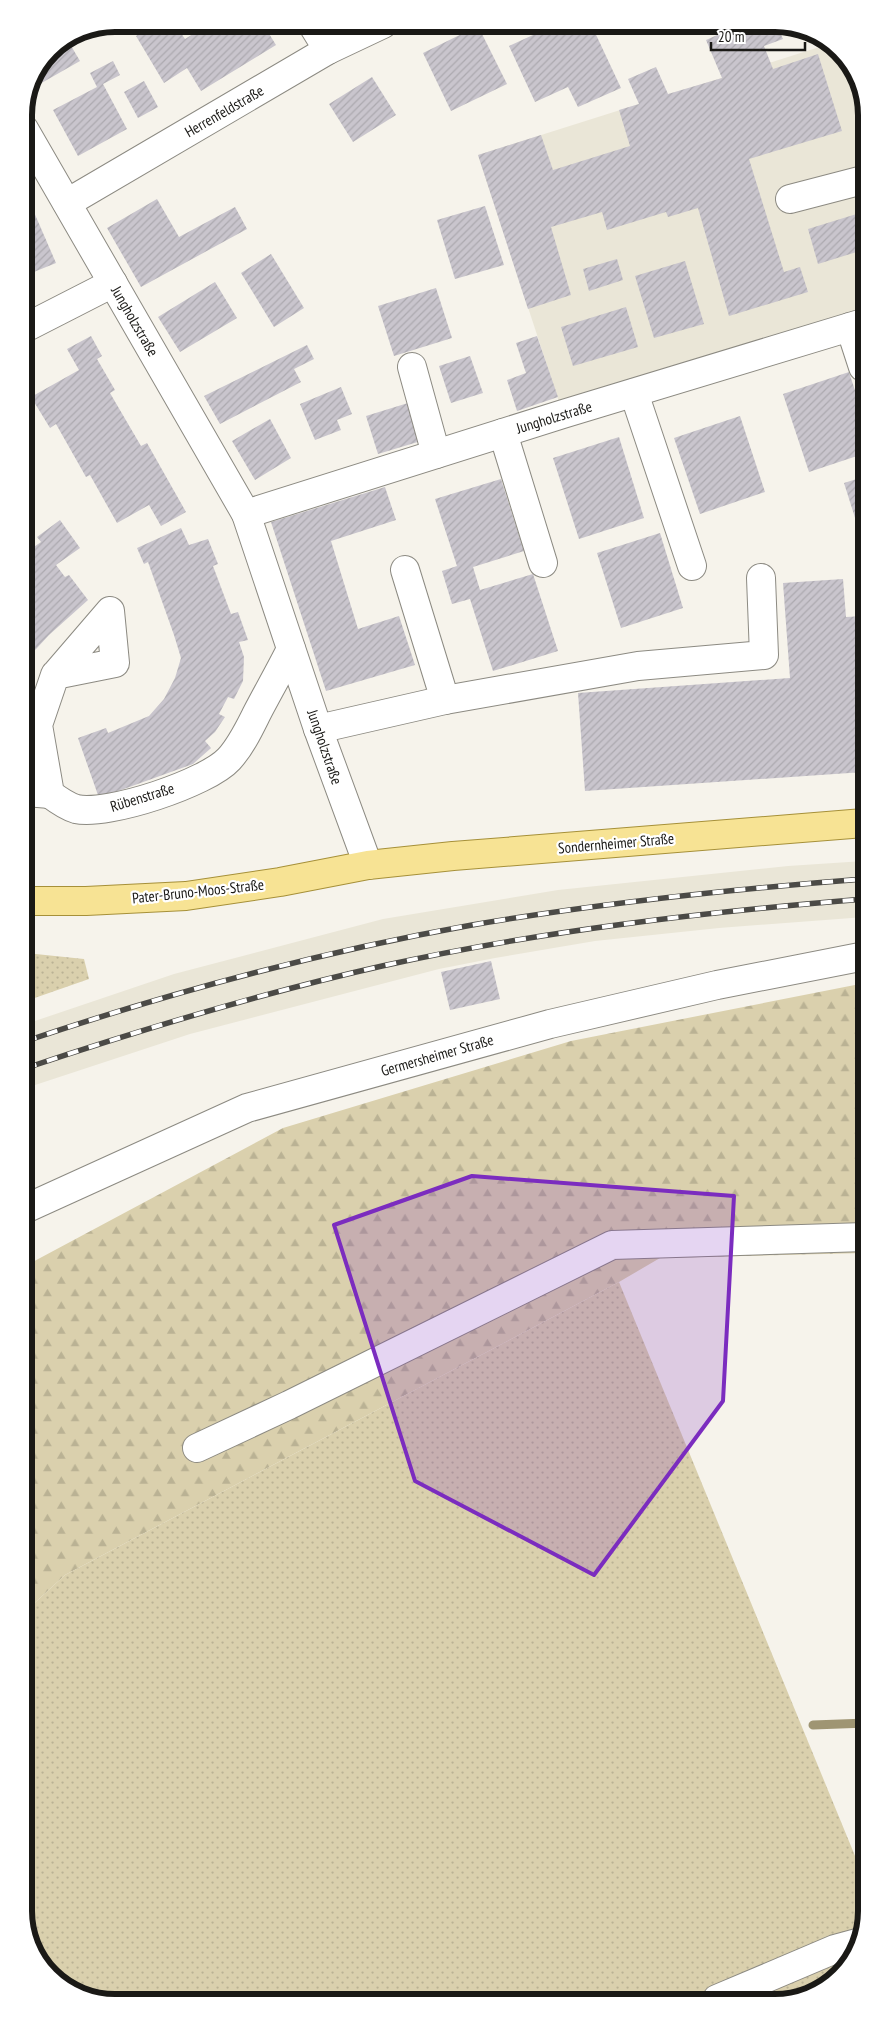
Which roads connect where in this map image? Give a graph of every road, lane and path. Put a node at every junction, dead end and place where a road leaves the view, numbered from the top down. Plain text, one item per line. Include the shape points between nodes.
1 (317, 32) edge
2 (365, 32) edge
3 (328, 50) junction
4 (33, 144) edge
5 (858, 181) edge
6 (790, 199) dead end
7 (67, 203) junction
8 (113, 283) junction
9 (33, 324) edge
10 (856, 325) edge
11 (412, 367) dead end
12 (634, 392) junction
13 (503, 433) junction
14 (436, 454) junction
15 (246, 514) junction
16 (544, 563) dead end
17 (692, 566) dead end
18 (405, 570) dead end
19 (761, 578) dead end
20 (291, 649) junction
21 (55, 675) dead end
22 (445, 700) junction
23 (318, 729) junction
24 (38, 793) edge
25 (858, 823) edge
26 (368, 865) junction
27 (33, 901) edge
28 (858, 957) edge
29 (32, 1206) edge
30 (858, 1237) edge
31 (197, 1448) dead end
32 (851, 1945) edge
33 (729, 1994) edge

1 - 3 street
2 - 3 street, Herrenfeldstraße
3 - 7 street, Herrenfeldstraße
4 - 7 street, Jungholzstraße
5 - 6 street
7 - 8 street, Jungholzstraße
8 - 9 street
8 - 15 street, Jungholzstraße
10 - 12 street, Jungholzstraße
11 - 14 street
12 - 13 street, Jungholzstraße
12 - 17 street
13 - 14 street, Jungholzstraße
13 - 16 street
14 - 15 street, Jungholzstraße
15 - 20 street, Jungholzstraße
18 - 22 street
19 - 22 street via 764,655 638,666
20 - 23 street, Jungholzstraße
20 - 24 street, Rübenstraße via 242,741 229,759 212,772 155,796 104,809 75,809
21 - 24 street, Rübenstraße via 38,725
22 - 23 street
23 - 26 street, Jungholzstraße
25 - 26 main road, Sondernheimer Straße
26 - 27 main road, Pater-Bruno-Moos-Straße via 186,896
28 - 29 street, Germersheimer Straße via 717,985 550,1024 247,1108
30 - 31 street via 612,1246
32 - 33 street

